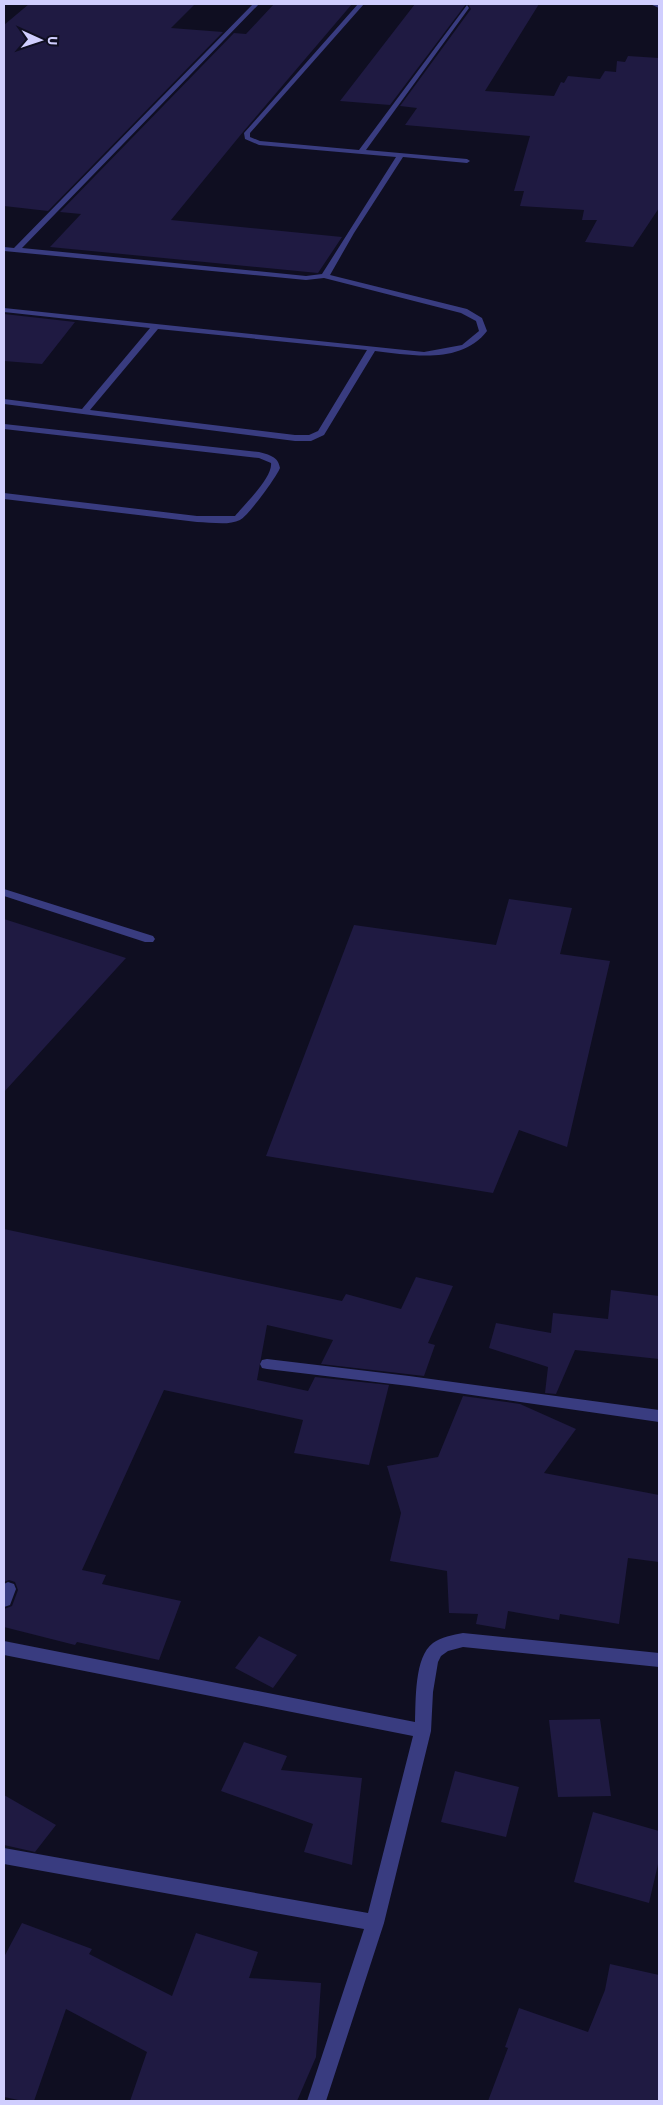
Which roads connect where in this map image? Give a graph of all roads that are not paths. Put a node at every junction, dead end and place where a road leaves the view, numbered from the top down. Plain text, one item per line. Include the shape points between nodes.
1 (256, 4) edge
2 (360, 4) edge
3 (653, 4) edge
4 (659, 6) edge
5 (467, 8) dead end
6 (361, 152) junction
7 (401, 156) junction
8 (467, 161) dead end
9 (4, 249) edge
10 (16, 250) junction
11 (324, 276) junction
12 (4, 310) edge
13 (156, 326) junction
14 (372, 350) junction
15 (4, 402) edge
16 (84, 412) junction
17 (4, 426) edge
18 (4, 496) edge
19 (4, 892) edge
20 (150, 939) dead end
21 (267, 1364) dead end
22 (659, 1416) edge
23 (4, 1648) edge
24 (659, 1660) edge
25 (423, 1730) junction
26 (4, 1856) edge
27 (375, 1923) junction
28 (317, 2101) edge

1 - 10 street
2 - 6 street via 247,133 247,138 259,143
3 - 4 street
5 - 6 street
6 - 7 street
7 - 8 street
7 - 11 street
9 - 10 street
10 - 11 street via 306,278
11 - 14 street via 464,311 479,320 483,331 477,340 451,351 424,354
12 - 13 street
13 - 14 street
13 - 16 street
14 - 16 street via 320,433 311,438
15 - 16 street
17 - 18 street via 259,455 275,462 276,468 238,518 227,520
19 - 20 street
21 - 22 street
23 - 25 street
24 - 25 street via 464,1640 445,1643 432,1654
25 - 27 street
26 - 27 street
27 - 28 street

